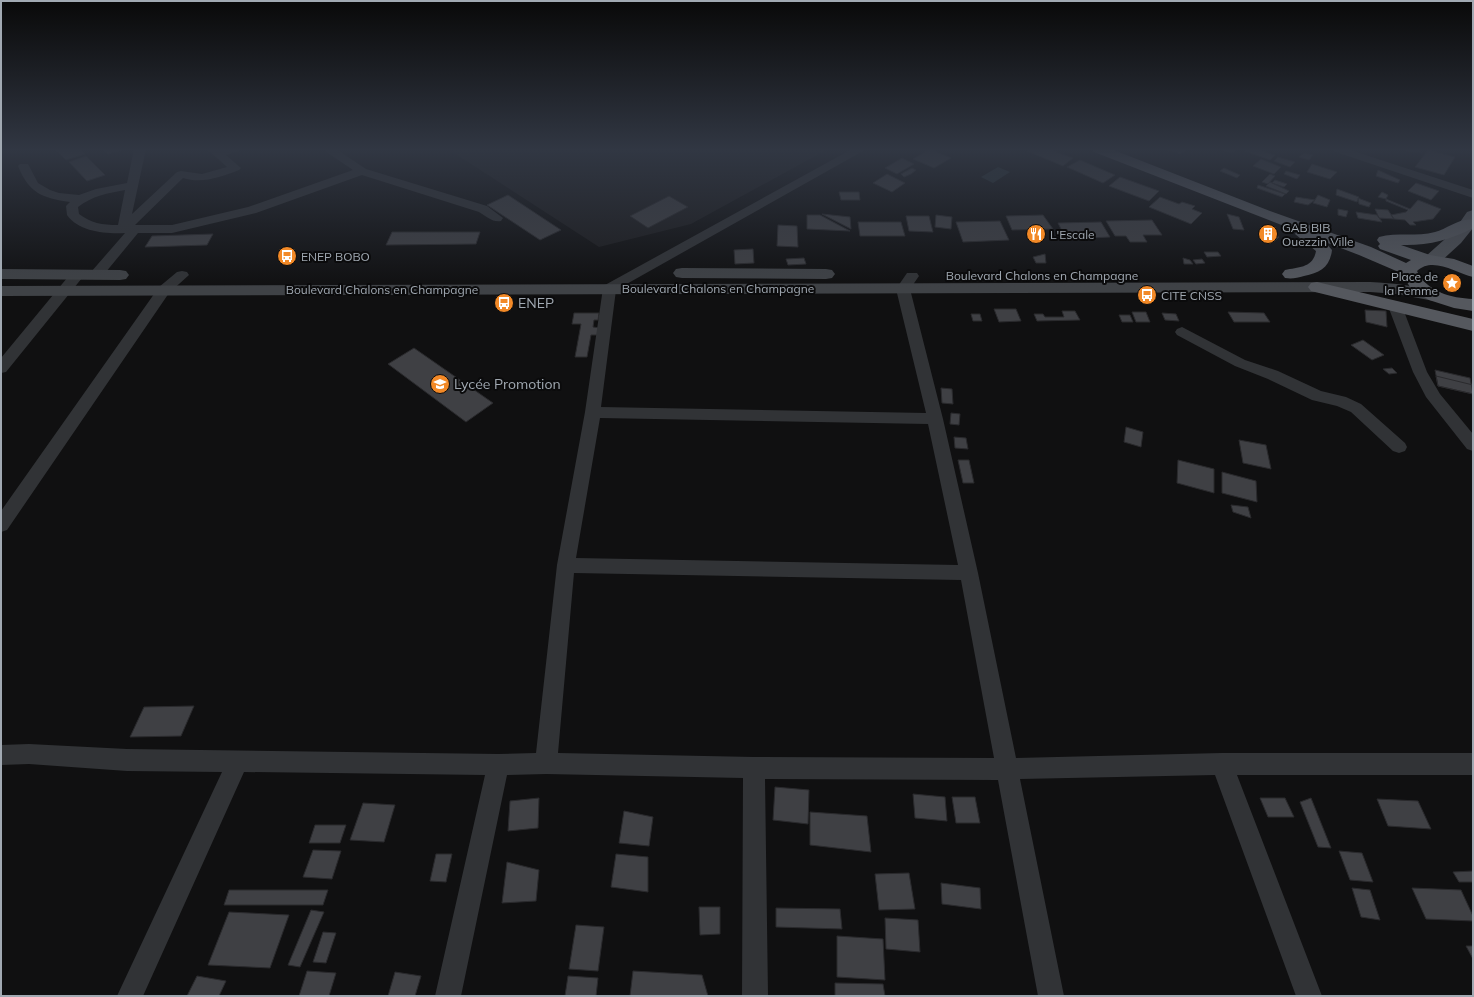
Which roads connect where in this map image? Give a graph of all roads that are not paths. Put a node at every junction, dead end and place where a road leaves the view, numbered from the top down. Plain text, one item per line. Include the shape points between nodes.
1 (56, 196) edge
2 (87, 196) edge
3 (131, 196) edge
4 (161, 196) edge
5 (293, 196) edge
6 (440, 196) edge
7 (776, 196) edge
8 (1217, 196) edge
9 (1249, 196) edge
10 (79, 199) junction
11 (1296, 213) junction
12 (1264, 214) junction
13 (497, 218) dead end
14 (1471, 219) edge
15 (129, 230) junction
16 (1430, 260) junction
17 (1341, 272) junction
18 (1473, 272) edge
19 (639, 273) junction
20 (1409, 273) junction
21 (1, 274) edge
22 (1291, 274) junction
23 (78, 275) junction
24 (96, 275) junction
25 (182, 275) junction
26 (908, 283) junction
27 (1317, 287) junction
28 (1352, 287) junction
29 (610, 288) junction
30 (164, 290) junction
31 (64, 291) junction
32 (1, 292) edge
33 (1434, 296) junction
34 (1473, 305) edge
35 (1395, 306) junction
36 (1473, 325) edge
37 (1182, 332) dead end
38 (1, 368) edge
39 (593, 412) junction
40 (935, 419) junction
41 (1473, 445) edge
42 (1399, 447) dead end
43 (1, 525) edge
44 (566, 565) junction
45 (970, 573) junction
46 (1, 755) edge
47 (238, 762) junction
48 (546, 763) junction
49 (1222, 764) junction
50 (1473, 764) edge
51 (498, 765) junction
52 (754, 768) junction
53 (1008, 770) junction
54 (130, 996) edge
55 (448, 996) edge
56 (755, 996) edge
57 (1051, 996) edge
58 (1309, 996) edge

1 - 10 street
2 - 10 street
3 - 15 street
4 - 15 street
5 - 15 street via 252,210 172,228
6 - 13 street via 483,209
7 - 19 street
8 - 12 highway
9 - 11 highway
10 - 15 street via 72,206 73,215 83,223 101,229
11 - 14 highway via 1386,240 1441,237 1451,234
11 - 16 highway
12 - 20 highway via 1365,251
12 - 22 highway via 1309,237 1324,250 1321,264
14 - 16 main road via 1456,239
15 - 24 street
16 - 18 highway via 1459,265
16 - 20 highway via 1414,264
17 - 20 main road, Boulevard Chalons en Champagne
17 - 22 main road, Boulevard Chalons en Champagne
17 - 28 main road
19 - 25 main road, Boulevard Chalons en Champagne
19 - 26 main road, Boulevard Chalons en Champagne via 778,273
19 - 29 street
20 - 33 highway via 1418,286
21 - 23 main road, Boulevard Chalons en Champagne
22 - 26 main road, Boulevard Chalons en Champagne via 1066,274
23 - 24 main road, Boulevard Chalons en Champagne
23 - 31 street
24 - 25 main road, Boulevard Chalons en Champagne
25 - 30 street
26 - 27 main road, Boulevard Chalons en Champagne
26 - 29 main road, Boulevard Chalons en Champagne
26 - 40 street
27 - 28 main road, Boulevard Chalons en Champagne
27 - 35 highway
28 - 33 main road, Boulevard Chalons en Champagne via 1397,289
29 - 30 main road, Boulevard Chalons en Champagne
29 - 39 street
30 - 31 main road, Boulevard Chalons en Champagne
30 - 43 street
31 - 32 main road, Boulevard Chalons en Champagne
31 - 38 street
33 - 34 highway via 1455,303
35 - 36 highway
35 - 41 street via 1420,372 1434,397
37 - 42 street via 1240,363 1317,396 1341,401 1356,408
39 - 40 street
39 - 44 street
40 - 45 street
44 - 45 street
44 - 48 street
45 - 53 street
46 - 47 street
47 - 51 street
47 - 54 street
48 - 51 street
48 - 52 street
49 - 50 street
49 - 53 street
49 - 58 street
51 - 55 street
52 - 53 street
52 - 56 street
53 - 57 street

